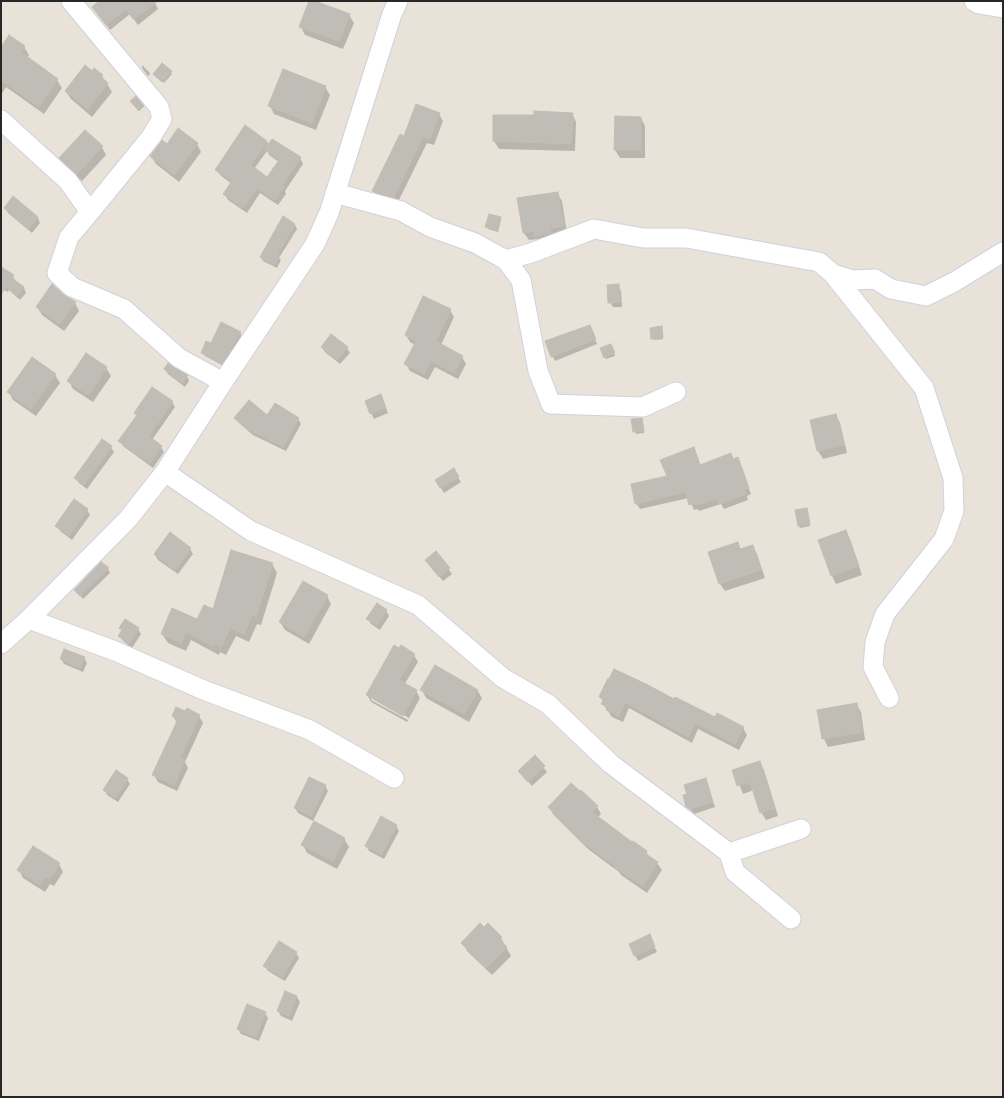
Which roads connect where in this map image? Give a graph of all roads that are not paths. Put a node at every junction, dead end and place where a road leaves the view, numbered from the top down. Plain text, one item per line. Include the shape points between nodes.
1 (71, 1) edge
2 (398, 1) edge
3 (974, 1) edge
4 (1003, 8) edge
5 (1, 120) edge
6 (334, 193) junction
7 (90, 212) junction
8 (1003, 252) edge
9 (506, 260) junction
10 (833, 274) junction
11 (223, 382) junction
12 (676, 392) dead end
13 (165, 472) junction
14 (29, 618) junction
15 (1, 644) edge
16 (889, 698) dead end
17 (394, 778) dead end
18 (800, 829) dead end
19 (729, 853) junction
20 (791, 919) dead end

1 - 7 street via 159,107 162,119
2 - 6 street
3 - 4 street
5 - 7 street via 68,181
6 - 9 street via 401,211
6 - 11 street via 315,244
7 - 11 street via 69,237 57,273 72,287 124,309 179,358
8 - 10 street via 926,296 891,290 875,280 853,280
9 - 10 street via 594,229 643,238 686,238 819,262
9 - 12 street via 521,280 538,371 551,404 643,407
10 - 16 street via 924,388 953,478 954,511 944,539 885,614 875,642 873,667
11 - 13 street
13 - 14 street via 128,519
13 - 19 street via 252,531 418,605 503,678 548,704 611,764
14 - 15 street
14 - 17 street via 310,730
18 - 19 street
19 - 20 street via 735,872

